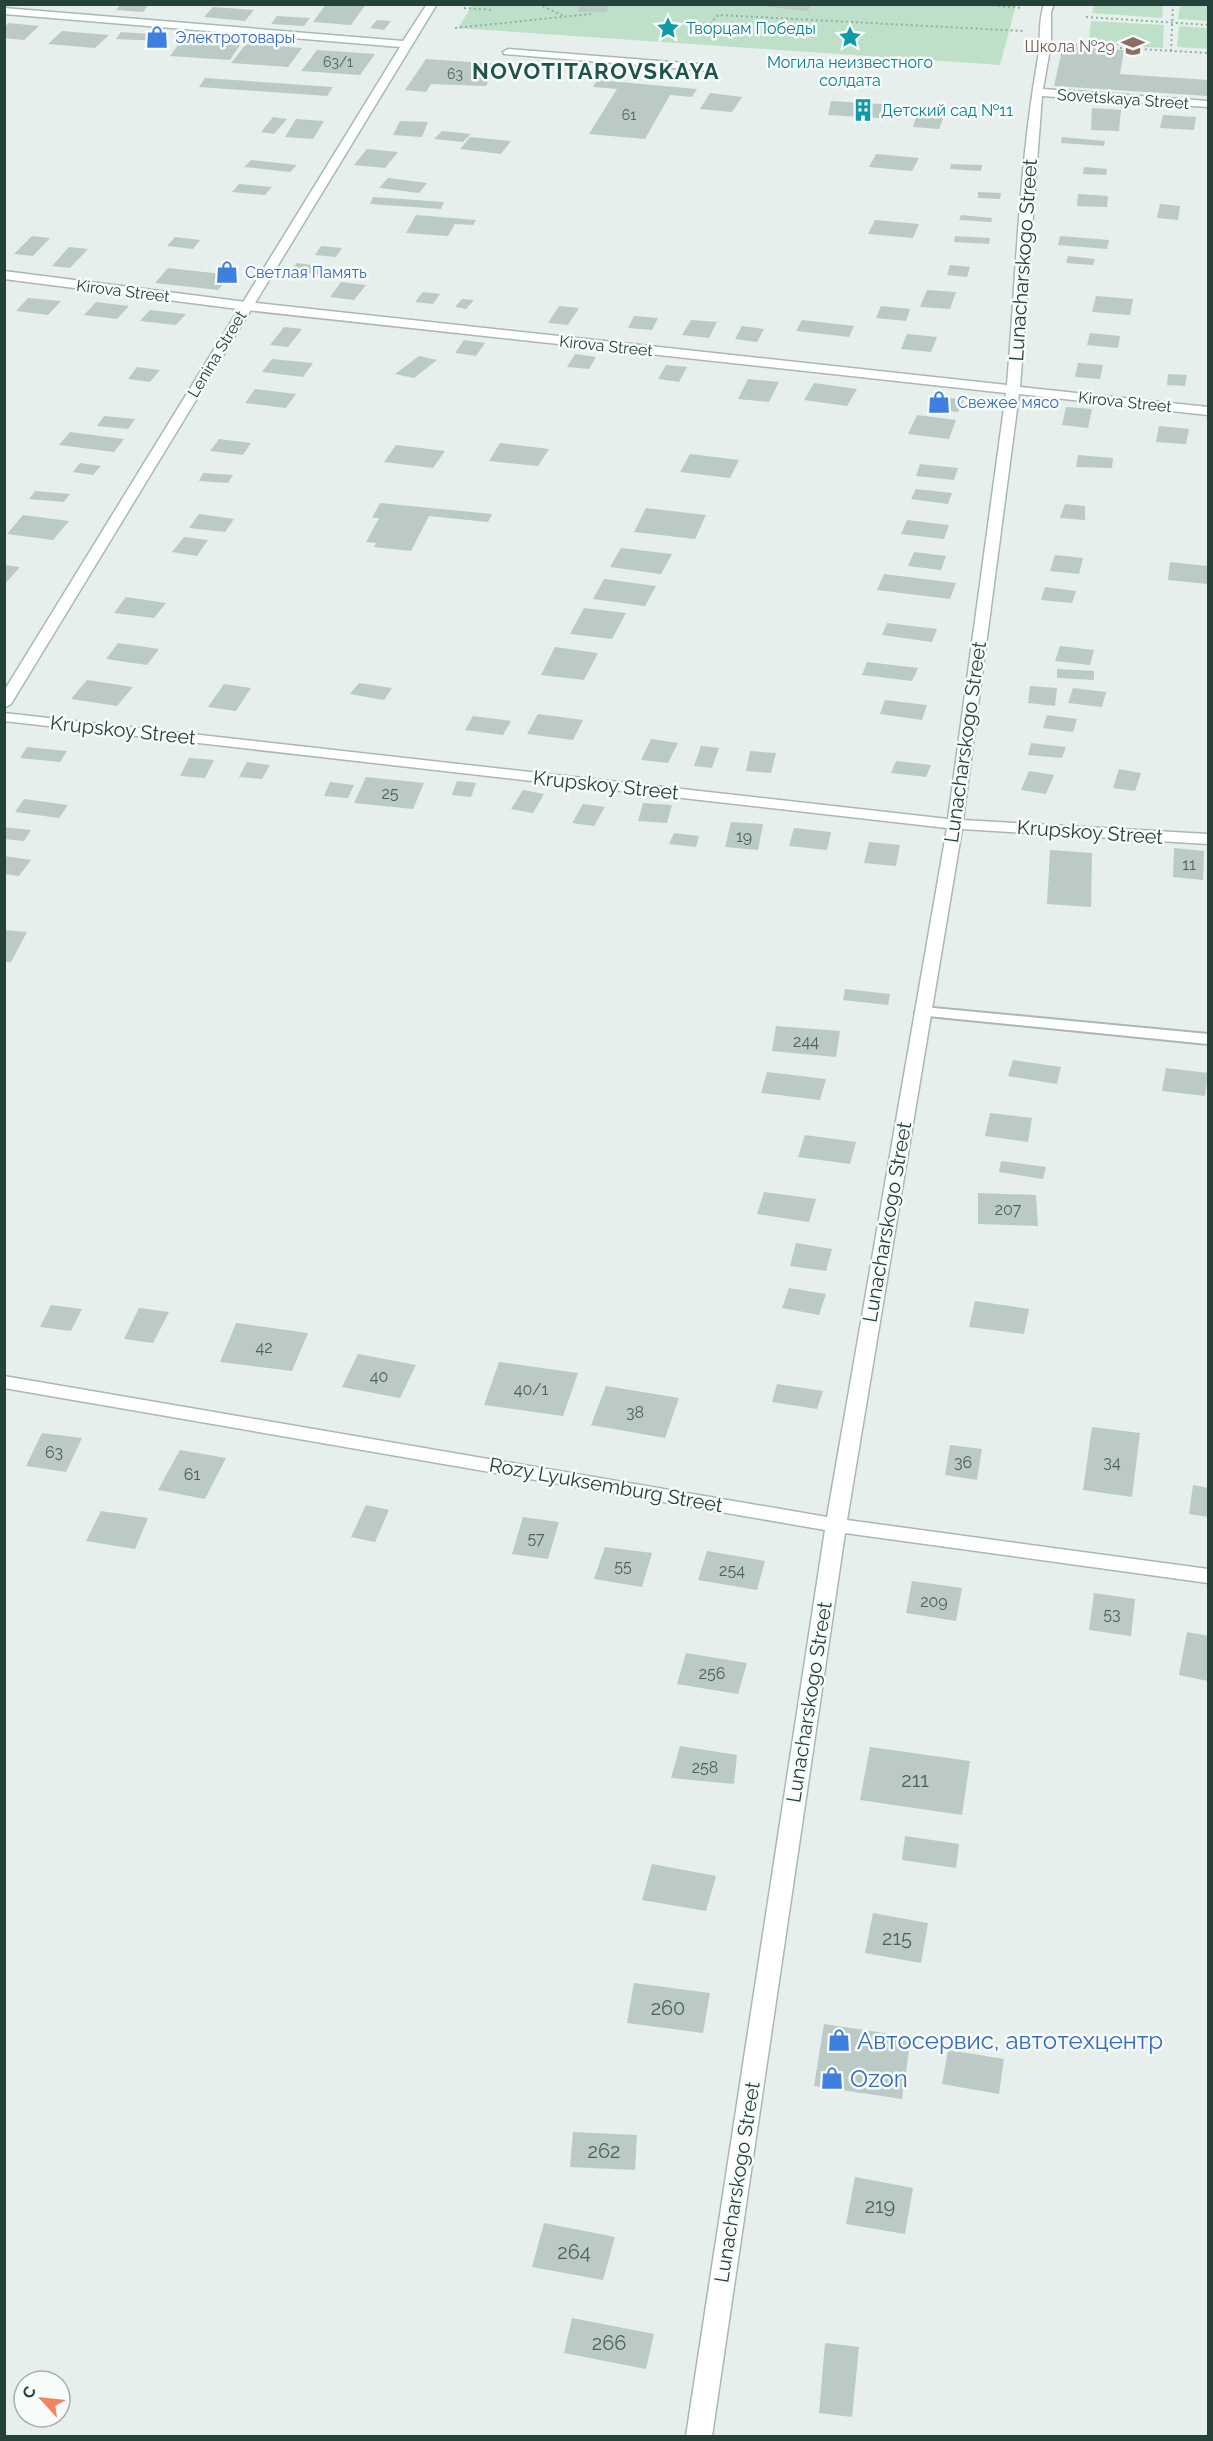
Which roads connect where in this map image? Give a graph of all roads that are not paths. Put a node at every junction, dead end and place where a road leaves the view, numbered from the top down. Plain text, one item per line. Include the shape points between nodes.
1 (432, 4) edge
2 (1049, 4) edge
3 (4, 12) edge
4 (406, 44) junction
5 (508, 52) dead end
6 (709, 68) dead end
7 (1038, 92) junction
8 (1209, 104) edge
9 (4, 275) edge
10 (246, 306) junction
11 (1013, 391) junction
12 (1209, 411) edge
13 (4, 704) edge
14 (4, 717) edge
15 (955, 824) junction
16 (1209, 840) edge
17 (923, 1012) junction
18 (1209, 1039) edge
19 (4, 1382) edge
20 (836, 1525) junction
21 (1209, 1576) edge
22 (699, 2436) edge

1 - 4 street, Lenina Street
2 - 7 street, Lunacharskogo Street
3 - 4 street
4 - 10 street, Lenina Street
5 - 6 street
7 - 8 street, Sovetskaya Street
7 - 11 street, Lunacharskogo Street
9 - 10 street, Kirova Street
10 - 11 street, Kirova Street
10 - 13 street, Lenina Street
11 - 12 street, Kirova Street
11 - 15 street, Lunacharskogo Street
14 - 15 street, Krupskoy Street
15 - 16 street, Krupskoy Street
15 - 17 street, Lunacharskogo Street
17 - 18 lane
17 - 20 street, Lunacharskogo Street
19 - 20 street, Rozy Lyuksemburg Street
20 - 21 street, Rozy Lyuksemburg Street
20 - 22 street, Lunacharskogo Street

